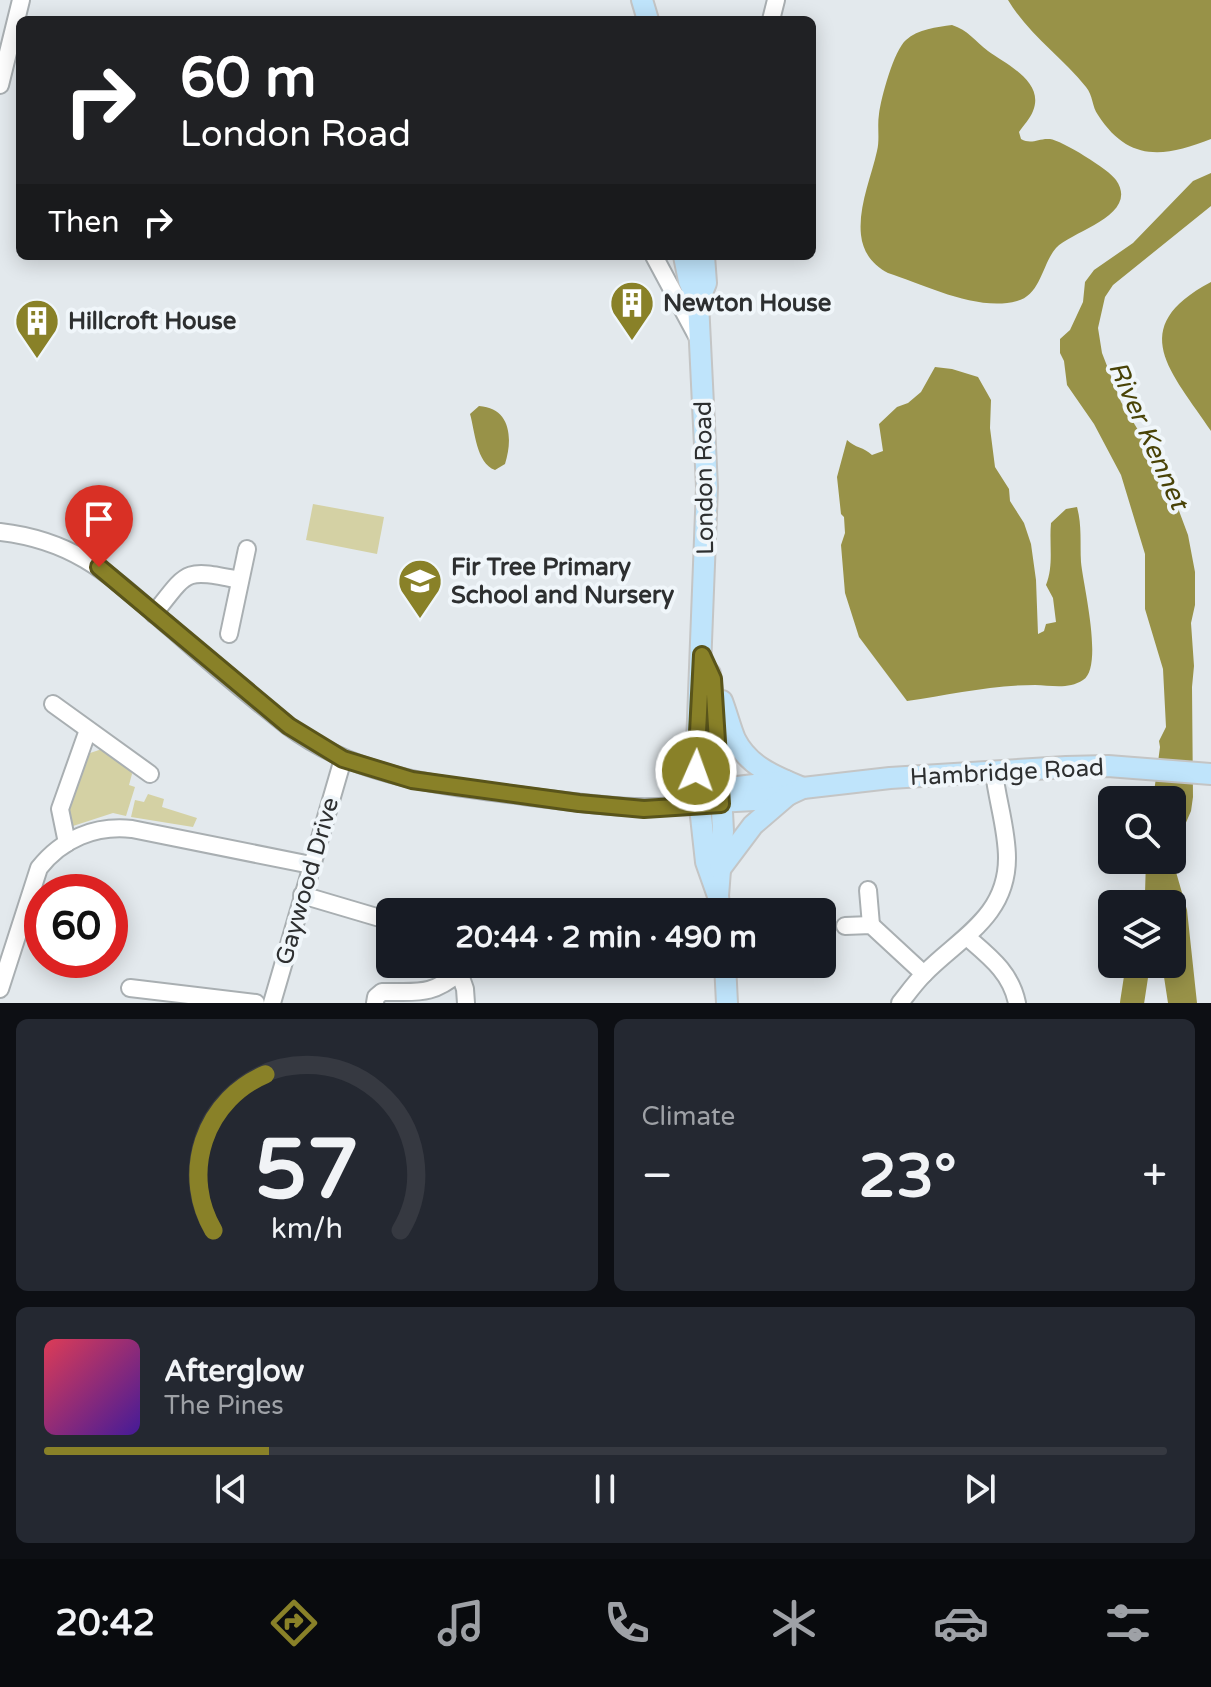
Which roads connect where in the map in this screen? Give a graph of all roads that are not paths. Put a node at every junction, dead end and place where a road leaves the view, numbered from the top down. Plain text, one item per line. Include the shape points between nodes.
1 (16, 36) edge
2 (12, 64) edge
3 (0, 85) edge
4 (656, 260) edge
5 (685, 260) edge
6 (704, 260) edge
7 (698, 302) junction
8 (700, 341) junction
9 (0, 532) edge
10 (247, 549) dead end
11 (240, 580) junction
12 (154, 614) junction
13 (229, 634) dead end
14 (702, 655) junction
15 (713, 679) junction
16 (53, 704) dead end
17 (88, 730) junction
18 (343, 759) junction
19 (994, 772) junction
20 (150, 774) dead end
21 (1206, 774) edge
22 (792, 788) junction
23 (721, 796) junction
24 (699, 803) junction
25 (67, 843) junction
26 (311, 865) junction
27 (720, 869) junction
28 (868, 890) dead end
29 (302, 895) junction
30 (717, 898) edge
31 (719, 898) edge
32 (376, 917) edge
33 (871, 925) junction
34 (845, 926) dead end
35 (968, 938) junction
36 (924, 974) junction
37 (450, 978) edge
38 (460, 978) edge
39 (726, 978) edge
40 (130, 988) dead end
41 (0, 989) edge
42 (256, 1003) edge
43 (272, 1003) edge
44 (375, 1003) edge
45 (466, 1003) edge
46 (727, 1003) edge
47 (900, 1003) edge
48 (1017, 1003) edge

1 - 2 street
2 - 3 street
4 - 8 street
5 - 7 main road, London Road
6 - 7 main road, London Road via 706,283
7 - 8 main road, London Road
8 - 14 main road, London Road via 707,487
9 - 12 street via 52,543 82,556
10 - 11 street
11 - 12 street via 200,572 187,575
11 - 13 street
12 - 18 street via 289,726
14 - 15 main road, London Road
14 - 24 main road, London Road via 696,748
15 - 22 main road via 741,749 759,768
15 - 23 main road, London Road
16 - 17 street
17 - 20 street
17 - 25 street via 60,809
18 - 24 street via 412,780 579,803 644,809
18 - 26 street, Gaywood Drive
19 - 21 main road, Hambridge Road via 1108,766
19 - 22 main road, Hambridge Road
19 - 35 street via 1005,873 994,905
22 - 23 main road, Hambridge Road
22 - 27 main road via 753,825
23 - 24 main road, Hambridge Road
23 - 27 main road, London Road
24 - 30 main road, London Road via 706,862
25 - 26 street via 93,831 122,828
25 - 41 street via 39,868
26 - 29 street, Gaywood Drive
27 - 31 main road, London Road
28 - 33 street
29 - 32 street
29 - 43 street, Gaywood Drive
33 - 34 street
33 - 36 street
35 - 36 street
35 - 48 street via 1008,976
36 - 47 street
37 - 44 street via 421,993 382,992
38 - 45 street
39 - 46 main road
40 - 42 street

